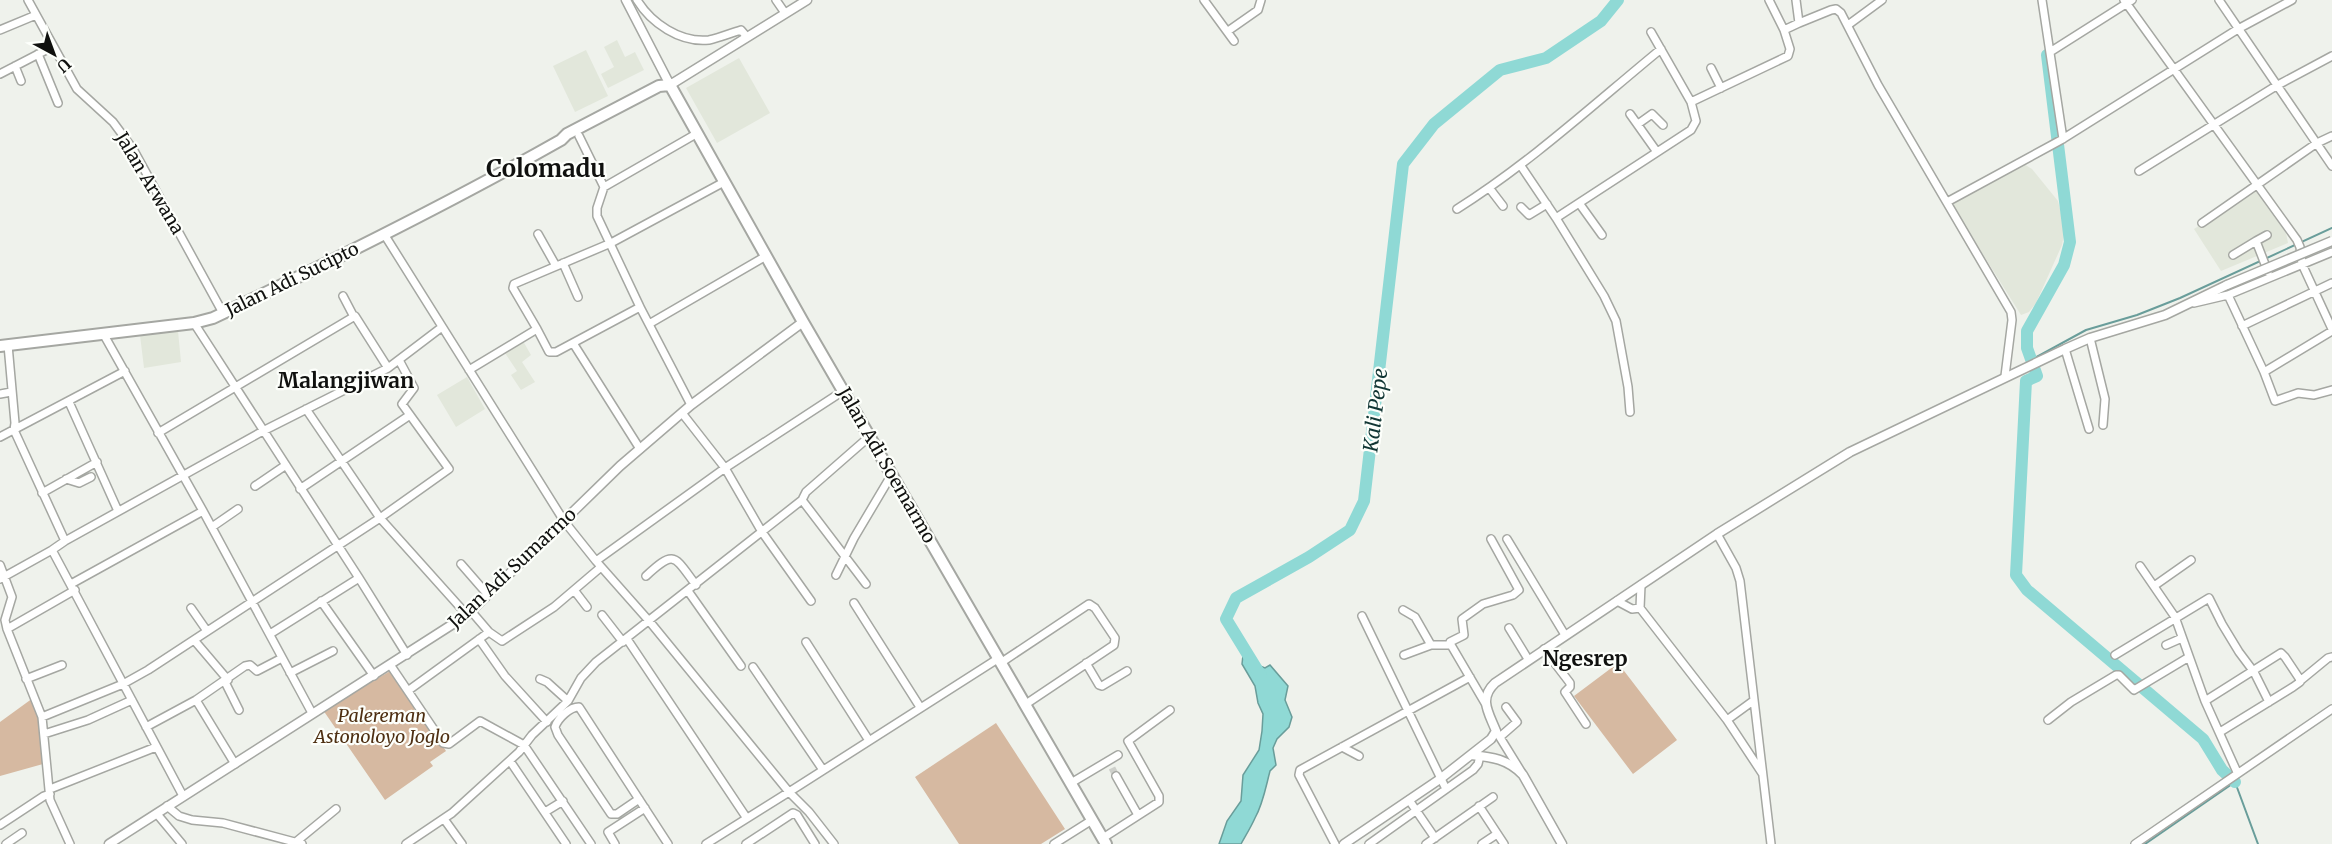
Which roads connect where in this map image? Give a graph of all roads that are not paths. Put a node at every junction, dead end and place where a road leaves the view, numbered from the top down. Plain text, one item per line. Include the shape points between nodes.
1 (28, 0) edge
2 (626, 0) edge
3 (637, 0) edge
4 (776, 0) edge
5 (807, 0) edge
6 (1204, 0) edge
7 (1261, 0) edge
8 (1769, 0) edge
9 (1796, 0) edge
10 (1882, 0) edge
11 (2042, 0) edge
12 (2219, 0) edge
13 (2292, 0) edge
14 (2128, 1) edge
15 (785, 13) junction
16 (36, 15) junction
17 (1799, 23) junction
18 (1848, 25) junction
19 (2238, 29) junction
20 (0, 30) edge
21 (1784, 30) junction
22 (1228, 31) junction
23 (1651, 32) dead end
24 (747, 37) junction
25 (1234, 41) dead end
26 (52, 47) junction
27 (1661, 49) junction
28 (2050, 52) junction
29 (38, 54) junction
30 (2332, 56) edge
31 (15, 66) junction
32 (1711, 68) dead end
33 (2175, 70) junction
34 (0, 74) edge
35 (21, 81) dead end
36 (670, 85) junction
37 (2276, 86) junction
38 (1721, 88) junction
39 (1691, 102) junction
40 (58, 103) dead end
41 (1630, 114) dead end
42 (1638, 124) junction
43 (1663, 125) dead end
44 (2212, 125) junction
45 (696, 134) junction
46 (579, 136) junction
47 (2332, 136) edge
48 (2062, 139) junction
49 (561, 140) junction
50 (2317, 143) junction
51 (1657, 152) junction
52 (1521, 166) junction
53 (2332, 166) edge
54 (2139, 171) dead end
55 (723, 182) junction
56 (2256, 185) junction
57 (604, 187) junction
58 (1490, 189) junction
59 (1947, 202) junction
60 (1579, 203) junction
61 (1546, 204) junction
62 (1503, 206) dead end
63 (1521, 207) dead end
64 (1457, 209) dead end
65 (1556, 218) junction
66 (2202, 223) dead end
67 (384, 234) junction
68 (538, 234) dead end
69 (1602, 235) dead end
70 (2266, 235) dead end
71 (2256, 241) junction
72 (2332, 241) edge
73 (610, 243) junction
74 (2332, 252) edge
75 (2233, 255) dead end
76 (766, 256) junction
77 (2302, 264) junction
78 (559, 265) junction
79 (2270, 277) junction
80 (2332, 283) edge
81 (2314, 292) junction
82 (2228, 295) junction
83 (343, 296) dead end
84 (578, 297) dead end
85 (2191, 304) junction
86 (640, 307) junction
87 (223, 313) junction
88 (354, 317) junction
89 (803, 322) junction
90 (194, 323) junction
91 (649, 324) junction
92 (2242, 326) junction
93 (442, 327) junction
94 (537, 329) junction
95 (2332, 330) edge
96 (104, 334) junction
97 (2090, 338) junction
98 (573, 343) junction
99 (4, 346) edge
100 (2065, 349) junction
101 (399, 360) junction
102 (387, 368) junction
103 (469, 370) junction
104 (125, 371) junction
105 (2264, 372) junction
106 (2005, 376) junction
107 (234, 387) junction
108 (2332, 390) edge
109 (843, 391) junction
110 (11, 392) junction
111 (0, 394) edge
112 (69, 402) junction
113 (691, 405) junction
114 (306, 409) junction
115 (1630, 412) dead end
116 (682, 413) junction
117 (410, 415) junction
118 (2103, 425) dead end
119 (2089, 429) dead end
120 (14, 430) junction
121 (263, 431) junction
122 (158, 433) junction
123 (0, 436) edge
124 (870, 436) junction
125 (640, 448) junction
126 (97, 462) junction
127 (341, 462) junction
128 (286, 465) junction
129 (725, 468) junction
130 (892, 474) junction
131 (183, 476) junction
132 (91, 477) dead end
133 (66, 479) junction
134 (255, 486) dead end
135 (300, 489) junction
136 (42, 493) junction
137 (802, 500) junction
138 (238, 509) dead end
139 (118, 511) junction
140 (203, 511) junction
141 (380, 518) junction
142 (564, 521) junction
143 (212, 526) junction
144 (762, 532) junction
145 (1717, 534) junction
146 (1507, 539) dead end
147 (1491, 540) dead end
148 (65, 541) junction
149 (338, 546) junction
150 (52, 550) junction
151 (845, 556) junction
152 (2191, 560) dead end
153 (461, 564) dead end
154 (598, 564) junction
155 (0, 565) edge
156 (2140, 566) dead end
157 (836, 575) dead end
158 (646, 576) dead end
159 (2, 577) edge
160 (359, 578) junction
161 (867, 584) dead end
162 (696, 585) junction
163 (1641, 585) junction
164 (2154, 586) junction
165 (73, 587) junction
166 (574, 591) junction
167 (688, 591) junction
168 (488, 595) junction
169 (252, 601) junction
170 (321, 601) junction
171 (811, 601) dead end
172 (1617, 601) junction
173 (854, 603) dead end
174 (191, 608) dead end
175 (587, 608) dead end
176 (1640, 608) junction
177 (1403, 610) dead end
178 (469, 613) junction
179 (602, 615) dead end
180 (1362, 616) dead end
181 (3, 617) edge
182 (2175, 617) junction
183 (650, 622) junction
184 (1509, 628) dead end
185 (7, 629) junction
186 (207, 631) junction
187 (489, 633) junction
188 (270, 634) junction
189 (1565, 635) junction
190 (2182, 638) junction
191 (479, 639) junction
192 (194, 640) junction
193 (625, 641) junction
194 (806, 642) dead end
195 (1431, 645) junction
196 (1449, 645) junction
197 (2166, 645) dead end
198 (1544, 649) junction
199 (333, 651) dead end
200 (1404, 654) dead end
201 (407, 655) junction
202 (2115, 655) dead end
203 (2189, 657) junction
204 (2332, 657) edge
205 (282, 658) junction
206 (1528, 659) junction
207 (1001, 660) junction
208 (1086, 663) junction
209 (62, 664) dead end
210 (391, 666) junction
211 (741, 666) dead end
212 (753, 667) dead end
213 (1127, 671) dead end
214 (2254, 672) junction
215 (290, 673) junction
216 (374, 676) junction
217 (1470, 677) junction
218 (26, 679) junction
219 (540, 679) dead end
220 (227, 681) junction
221 (2300, 681) junction
222 (123, 684) junction
223 (409, 690) junction
224 (132, 700) junction
225 (196, 700) junction
226 (2205, 700) junction
227 (568, 701) junction
228 (1753, 701) junction
229 (2269, 702) junction
230 (1485, 703) junction
231 (1026, 704) junction
232 (920, 707) junction
233 (1506, 707) dead end
234 (2332, 709) edge
235 (239, 710) dead end
236 (1170, 710) dead end
237 (1408, 711) junction
238 (312, 713) junction
239 (42, 717) junction
240 (1727, 720) junction
241 (2048, 720) dead end
242 (547, 722) junction
243 (1586, 723) dead end
244 (146, 728) junction
245 (2220, 732) junction
246 (1498, 733) junction
247 (44, 734) junction
248 (868, 740) junction
249 (525, 745) junction
250 (156, 747) junction
251 (1342, 747) junction
252 (1118, 755) dead end
253 (1359, 756) dead end
254 (1476, 756) junction
255 (235, 764) junction
256 (512, 764) dead end
257 (823, 770) junction
258 (2237, 772) junction
259 (1523, 775) junction
260 (1763, 775) junction
261 (1116, 776) tunnel mouth
262 (1440, 779) junction
263 (1071, 783) junction
264 (1446, 789) junction
265 (50, 792) junction
266 (789, 792) junction
267 (183, 796) junction
268 (1492, 797) dead end
269 (639, 799) junction
270 (1409, 800) junction
271 (563, 801) junction
272 (167, 806) junction
273 (1479, 806) junction
274 (645, 808) junction
275 (336, 809) dead end
276 (1416, 810) junction
277 (545, 812) junction
278 (157, 814) junction
279 (1138, 815) junction
280 (746, 817) junction
281 (444, 819) junction
282 (1092, 820) junction
283 (0, 825) edge
284 (22, 833) dead end
285 (1497, 834) junction
286 (1105, 841) edge
287 (1432, 841) edge
288 (286, 842) edge
289 (300, 843) edge
290 (814, 843) edge
291 (1348, 843) edge
292 (6, 844) edge
293 (70, 844) edge
294 (109, 844) edge
295 (182, 844) edge
296 (406, 844) edge
297 (462, 844) edge
298 (566, 844) edge
299 (591, 844) edge
300 (615, 844) edge
301 (668, 844) edge
302 (706, 844) edge
303 (746, 844) edge
304 (834, 844) edge
305 (1054, 844) edge
306 (1335, 844) edge
307 (1369, 844) edge
308 (1482, 844) edge
309 (1504, 844) edge
310 (1563, 844) edge
311 (1771, 844) edge
312 (2134, 844) edge

1 - 16 street, Jalan Arwana
2 - 36 main road
3 - 24 street via 652,20 681,35 707,40 741,30
4 - 15 street
5 - 15 main road, Jalan Adi Sucipto
6 - 22 street
7 - 22 street via 1258,10
8 - 21 street
9 - 17 street
10 - 18 street
11 - 28 street
12 - 19 street
13 - 19 street
14 - 28 street
14 - 33 street
15 - 24 main road, Jalan Adi Sucipto
16 - 20 street
16 - 26 street, Jalan Arwana
17 - 18 street via 1836,9
17 - 21 street
18 - 59 street via 1878,85
19 - 33 street
19 - 37 street
21 - 38 street via 1790,49 1788,56
22 - 25 street
23 - 27 street
24 - 36 main road, Jalan Adi Sucipto
26 - 29 street
26 - 87 street, Jalan Arwana via 79,92 108,117 133,149
27 - 39 street
27 - 52 street
28 - 48 street
29 - 31 street
29 - 40 street
30 - 37 street
31 - 34 street
31 - 35 street
32 - 38 street
33 - 44 street
33 - 48 street
36 - 45 highway, Jalan Adi Soemarmo
36 - 46 highway, Jalan Adi Sucipto via 662,93
36 - 49 highway, Jalan Adi Sucipto via 659,86
37 - 44 street
37 - 50 street
38 - 39 street
39 - 51 street via 1695,125
41 - 42 street
42 - 43 street via 1652,114
42 - 51 street
44 - 54 street
44 - 56 street
45 - 55 highway, Jalan Adi Soemarmo
45 - 57 street
46 - 49 highway, Jalan Adi Sucipto
46 - 57 street
47 - 50 street
48 - 59 street
49 - 67 highway, Jalan Adi Sucipto
50 - 53 street
50 - 56 street
51 - 60 street
52 - 58 street
52 - 61 street
55 - 73 street
55 - 76 highway, Jalan Adi Soemarmo
56 - 66 street
56 - 77 street via 2299,243
57 - 73 street via 596,212
58 - 62 street
58 - 64 street
59 - 106 street via 2011,312
60 - 65 street
60 - 69 street
61 - 63 street via 1529,215
61 - 65 street
65 - 115 street via 1616,321
67 - 87 highway, Jalan Adi Sucipto
67 - 93 street
68 - 78 street
70 - 71 street
71 - 75 street
71 - 79 street
72 - 85 main road, bridge
73 - 78 street
73 - 86 street
74 - 77 street
76 - 89 highway, Jalan Adi Soemarmo
76 - 91 street
77 - 79 street
77 - 81 street
78 - 84 street
78 - 94 street via 513,286
79 - 82 street
80 - 81 street
81 - 92 street
81 - 95 street
82 - 85 street
82 - 92 street
83 - 88 street
85 - 97 main road via 2147,322
86 - 91 street
86 - 98 street
87 - 90 highway, Jalan Adi Sucipto
88 - 102 street via 357,316
88 - 107 street
89 - 109 highway, Jalan Adi Soemarmo
89 - 113 main road, Jalan Adi Sumarmo
90 - 96 highway, Jalan Adi Sucipto
90 - 107 street
91 - 113 street
92 - 105 street
93 - 101 street
93 - 103 street
94 - 98 street via 552,353
94 - 103 street
95 - 105 street
96 - 99 highway, Jalan Adi Sucipto
96 - 104 street
97 - 100 main road
97 - 118 street via 2105,399
98 - 125 street
99 - 110 street
100 - 106 main road
100 - 119 street
101 - 102 street
101 - 117 street via 414,388 402,403
102 - 114 street
103 - 142 street
104 - 112 street
104 - 122 street
105 - 108 street via 2275,401 2298,393 2314,395
106 - 145 main road via 1876,438
107 - 121 street
107 - 122 street
109 - 124 highway, Jalan Adi Soemarmo
109 - 129 street
110 - 111 street
110 - 120 street
112 - 120 street
112 - 126 street
113 - 116 main road, Jalan Adi Sumarmo
114 - 121 street
114 - 127 street
116 - 125 main road, Jalan Adi Sumarmo
116 - 129 street
117 - 127 street
117 - 141 street via 449,470
120 - 123 street
120 - 136 street
121 - 128 street
121 - 131 street
122 - 131 street
124 - 130 highway, Jalan Adi Soemarmo
124 - 137 street via 806,492
125 - 142 main road, Jalan Adi Sumarmo
126 - 133 street
126 - 139 street
127 - 135 street
127 - 141 street
128 - 134 street
128 - 135 street
129 - 144 street
129 - 154 street
130 - 151 street
130 - 207 highway, Jalan Adi Soemarmo
131 - 139 street
131 - 140 street
132 - 133 street via 79,483
133 - 136 street
135 - 149 street
136 - 148 street
137 - 144 street
137 - 151 street
138 - 143 street
139 - 148 street
140 - 143 street
140 - 165 street
141 - 149 street
141 - 178 street
142 - 154 street
142 - 168 main road, Jalan Adi Sumarmo
143 - 169 street
144 - 162 street
144 - 171 street
145 - 163 main road
145 - 228 street via 1740,581
146 - 189 street
147 - 196 street via 1519,590 1483,604 1462,619 1464,635
148 - 150 street
149 - 160 street
149 - 169 street
150 - 159 street
150 - 165 street
151 - 157 street
151 - 161 street
152 - 164 street
153 - 168 street
154 - 166 street
154 - 183 street
155 - 159 street
156 - 164 street
158 - 162 street via 669,558
159 - 181 street via 12,597 10,609
160 - 170 street
160 - 201 street
162 - 167 street
163 - 172 main road
163 - 176 street
164 - 182 street
165 - 185 street
165 - 222 street
166 - 175 street
166 - 187 street via 501,641
167 - 183 street
167 - 211 street
168 - 178 main road, Jalan Adi Sumarmo
169 - 186 street
169 - 188 street
170 - 188 street
170 - 216 street
172 - 176 street via 1632,609
172 - 189 main road
173 - 232 street
174 - 186 street
176 - 240 street
177 - 195 street via 1415,617
178 - 187 street
178 - 201 main road, Jalan Adi Sumarmo
179 - 193 street
180 - 237 street
181 - 185 street
182 - 190 street
182 - 202 street
182 - 214 street via 2209,598
183 - 193 street
183 - 266 street
184 - 206 street
185 - 218 street
186 - 192 street
187 - 191 street
188 - 205 street
189 - 198 main road
190 - 197 street
190 - 203 street
191 - 223 street
191 - 242 street via 505,676
192 - 220 street
192 - 222 street
193 - 227 street via 585,672
193 - 280 street
194 - 248 street
195 - 196 street
195 - 200 street
196 - 217 street
198 - 206 main road
198 - 243 street via 1570,684 1565,692
199 - 215 street
201 - 210 main road, Jalan Adi Sumarmo
203 - 226 street
203 - 241 street via 2133,690 2117,675
204 - 221 street
205 - 215 street
205 - 220 street via 257,672 250,665 245,666
206 - 230 main road via 1490,688
207 - 208 street via 1091,604 1115,642
207 - 231 highway, Jalan Adi Soemarmo
207 - 232 street
208 - 213 street via 1102,686
208 - 231 street
209 - 218 street
210 - 216 main road, Jalan Adi Sumarmo
210 - 223 street
212 - 257 street
214 - 221 street via 2282,653
214 - 226 street
214 - 229 street
215 - 238 street
216 - 238 main road, Jalan Adi Sumarmo
217 - 230 street
217 - 237 street
218 - 239 street
219 - 227 street
220 - 225 street
220 - 235 street
221 - 229 street
222 - 224 street
222 - 239 street
223 - 249 street via 443,743 449,744 480,721
224 - 244 street
224 - 247 street
225 - 244 street
225 - 255 street
226 - 245 street
227 - 242 street
228 - 240 street
228 - 260 street
229 - 245 street
230 - 246 main road
231 - 263 highway, Jalan Adi Soemarmo
232 - 248 street
233 - 246 street via 1517,722
234 - 258 street
236 - 279 street via 1128,741 1160,799
237 - 251 street
237 - 262 street
238 - 255 main road, Jalan Adi Sumarmo
239 - 247 street
240 - 260 street
242 - 249 street
244 - 250 street
245 - 258 street
246 - 254 main road
246 - 259 street
247 - 265 street
248 - 257 street
249 - 271 street
249 - 281 street
250 - 265 street
250 - 267 street
251 - 253 street
251 - 306 street via 1299,772
252 - 263 street via 1110,765
254 - 259 main road via 1508,761
254 - 262 main road
254 - 264 street via 1478,764 1473,770
255 - 267 main road, Jalan Adi Sumarmo
256 - 277 street
257 - 266 street
258 - 312 street
259 - 310 main road
260 - 311 street
261 - 279 street
262 - 264 street
262 - 270 main road
263 - 282 highway, Jalan Adi Soemarmo
264 - 276 street
265 - 283 street
265 - 293 street via 52,806
266 - 280 street
266 - 304 street
267 - 272 main road, Jalan Adi Sumarmo
268 - 273 street
269 - 269 street via 612,814 558,735 555,727 571,709 579,707
269 - 274 street
270 - 276 street
270 - 291 main road
271 - 277 street
271 - 299 street
272 - 278 main road, Jalan Adi Sumarmo
272 - 288 street via 192,820 223,823
273 - 285 street
273 - 287 street
274 - 300 street via 608,832
274 - 301 street
275 - 289 street
276 - 287 street
276 - 307 street
277 - 298 street
278 - 294 main road, Jalan Adi Sumarmo
278 - 295 street
279 - 286 street
280 - 302 street
281 - 296 street
281 - 297 street
282 - 286 highway, Jalan Adi Soemarmo
282 - 305 street
284 - 292 street
285 - 308 street
285 - 309 street
288 - 289 street
290 - 303 street via 793,813

